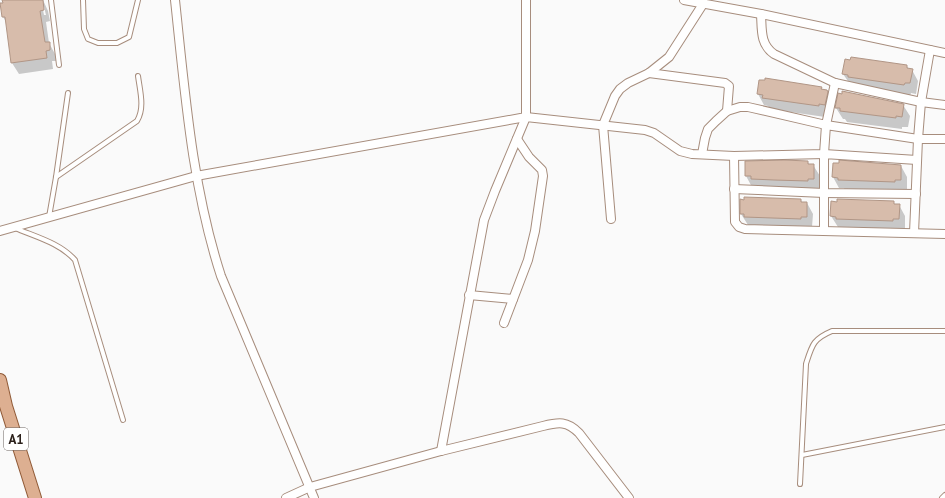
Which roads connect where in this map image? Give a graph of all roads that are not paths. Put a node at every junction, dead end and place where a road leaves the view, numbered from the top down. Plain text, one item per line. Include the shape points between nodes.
1 (51, 0) edge
2 (84, 0) edge
3 (138, 0) edge
4 (175, 0) edge
5 (526, 0) edge
6 (684, 0) edge
7 (717, 3) edge
8 (703, 4) junction
9 (761, 14) junction
10 (930, 50) junction
11 (945, 53) edge
12 (59, 65) dead end
13 (649, 73) junction
14 (138, 76) dead end
15 (835, 82) junction
16 (68, 93) dead end
17 (921, 102) junction
18 (945, 105) edge
19 (727, 111) junction
20 (526, 118) junction
21 (603, 125) junction
22 (826, 126) junction
23 (517, 139) junction
24 (918, 139) junction
25 (945, 139) edge
26 (702, 154) junction
27 (824, 154) junction
28 (734, 156) junction
29 (917, 160) junction
30 (196, 176) junction
31 (56, 178) junction
32 (734, 190) junction
33 (824, 194) junction
34 (916, 194) junction
35 (49, 217) junction
36 (611, 219) dead end
37 (13, 227) junction
38 (0, 231) edge
39 (824, 231) junction
40 (914, 233) junction
41 (945, 234) edge
42 (469, 295) junction
43 (513, 299) junction
44 (504, 323) dead end
45 (945, 331) edge
46 (0, 380) edge
47 (123, 420) dead end
48 (945, 427) edge
49 (441, 451) junction
50 (802, 455) junction
51 (800, 484) dead end
52 (310, 487) junction
53 (945, 495) edge
54 (35, 498) edge
55 (286, 498) edge
56 (314, 498) edge
57 (629, 498) edge
58 (942, 498) edge

1 - 12 lane
2 - 3 lane via 84,29 88,39 98,43 117,43 129,37
4 - 30 street
5 - 20 street
6 - 8 street
7 - 8 street
7 - 9 street
8 - 13 street via 669,57
9 - 10 street
9 - 15 street via 767,49
10 - 11 street
10 - 17 street
13 - 19 street via 725,83 730,91
13 - 21 street via 620,89
14 - 31 lane via 141,115 137,121
15 - 17 street
15 - 22 street
16 - 31 lane
17 - 18 street
17 - 24 street
19 - 22 street via 748,107
19 - 26 street via 708,129
20 - 21 street
20 - 23 street
20 - 30 street
21 - 26 street via 650,131 680,151
21 - 36 street
22 - 24 street
22 - 27 street
23 - 42 street via 484,220
23 - 43 street via 542,170 543,176 528,260
24 - 25 street
24 - 29 street
26 - 28 street
27 - 28 street
27 - 29 street
27 - 33 street
28 - 32 street
29 - 34 street
30 - 35 street
30 - 52 street via 221,276
31 - 35 lane
32 - 33 street
32 - 39 street via 735,222 739,227
33 - 34 street
33 - 39 street
34 - 40 street
35 - 37 street
37 - 38 street
37 - 47 lane via 58,246 75,260
39 - 40 street
40 - 41 street
42 - 43 street
42 - 49 street
43 - 44 street
45 - 50 lane via 832,331 820,336 812,347 806,364
46 - 54 main road, A1
48 - 50 lane
49 - 52 street
49 - 57 street via 554,423 563,423 572,426 579,433
50 - 51 lane
52 - 55 street
52 - 56 street
53 - 58 lane

